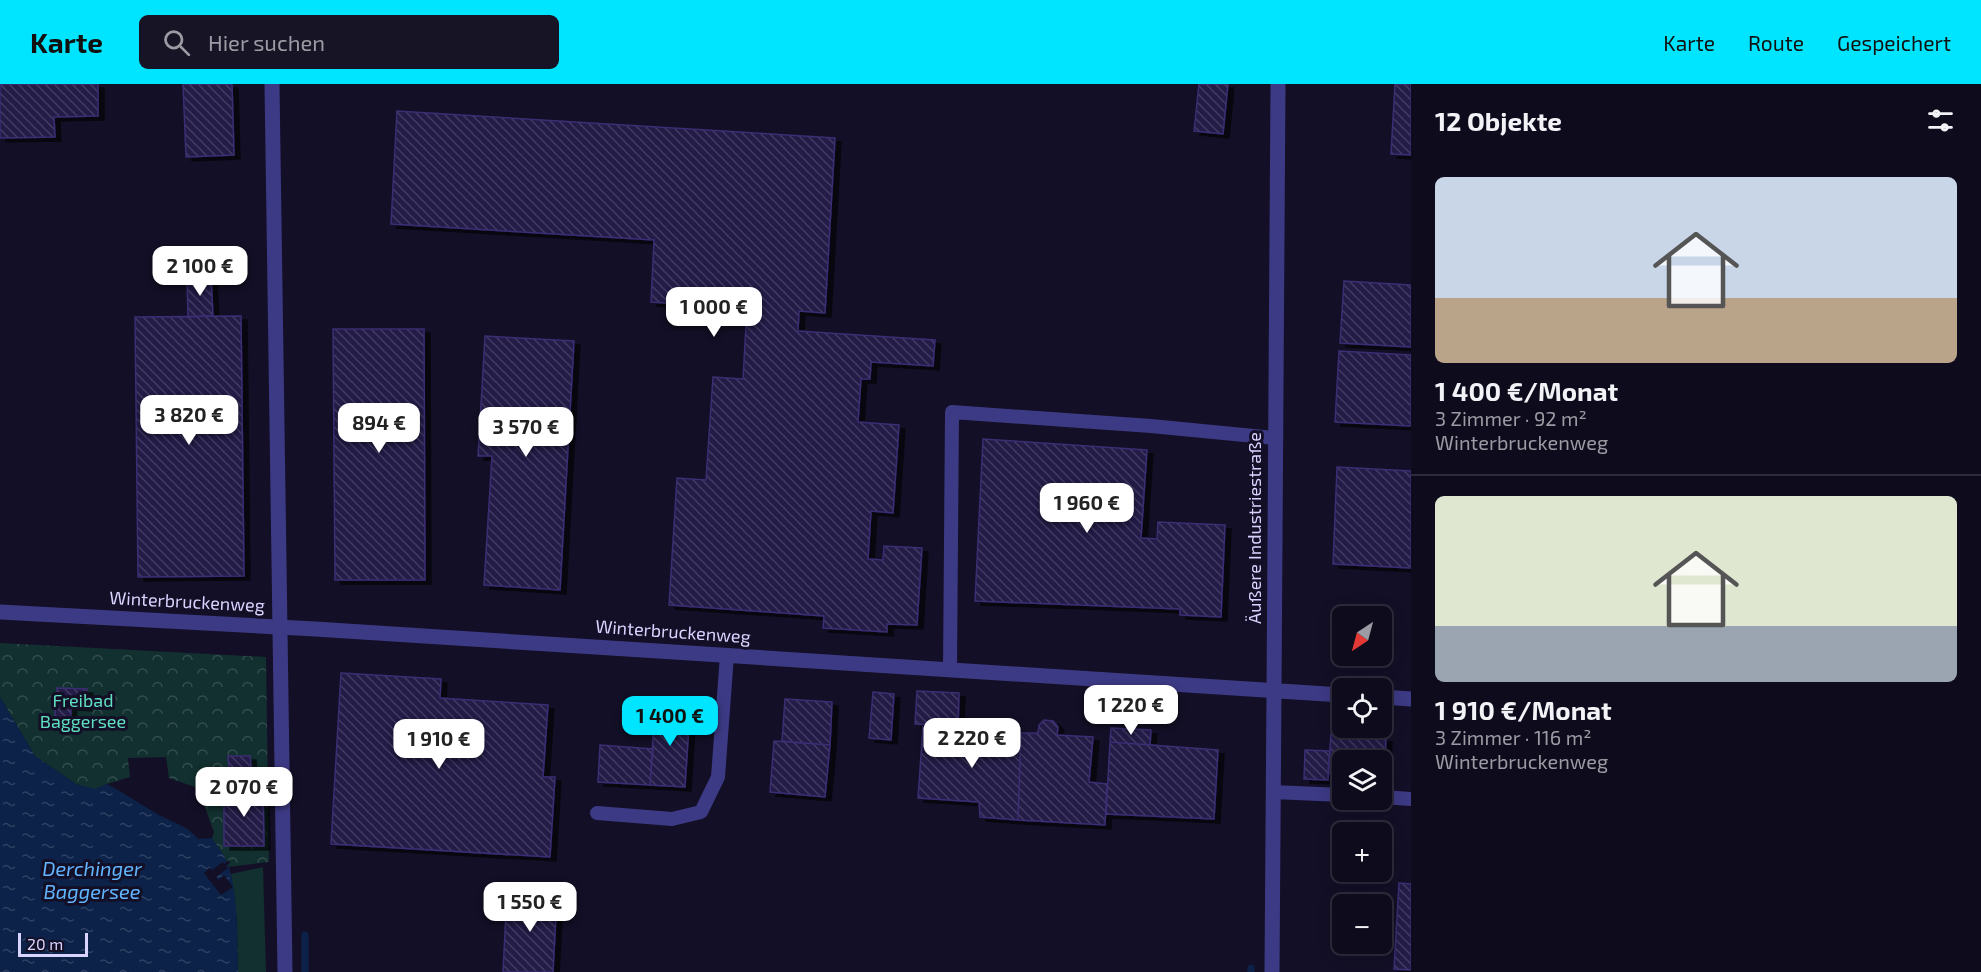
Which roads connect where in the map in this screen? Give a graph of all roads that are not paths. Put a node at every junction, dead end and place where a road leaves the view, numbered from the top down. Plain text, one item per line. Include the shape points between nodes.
1 (272, 84) edge
2 (1278, 84) edge
3 (1275, 438) junction
4 (0, 612) edge
5 (280, 627) junction
6 (727, 655) junction
7 (950, 669) junction
8 (1274, 691) junction
9 (1332, 694) edge
10 (1392, 698) edge
11 (1411, 699) edge
12 (1273, 792) junction
13 (1332, 795) edge
14 (1392, 798) edge
15 (1411, 799) edge
16 (597, 813) dead end
17 (285, 972) edge
18 (1272, 972) edge

1 - 5 street
2 - 3 street, Äußere Industriestraße
3 - 7 lane via 952,412
3 - 8 street, Äußere Industriestraße
4 - 5 street, Winterbruckenweg
5 - 6 street, Winterbruckenweg
5 - 17 street
6 - 7 street, Winterbruckenweg
6 - 16 lane via 718,777 701,812 672,819
7 - 8 street, Winterbruckenweg
8 - 9 street, Winterbruckenweg
8 - 12 street, Äußere Industriestraße
10 - 11 street
12 - 13 lane
12 - 18 street, Äußere Industriestraße
14 - 15 lane

